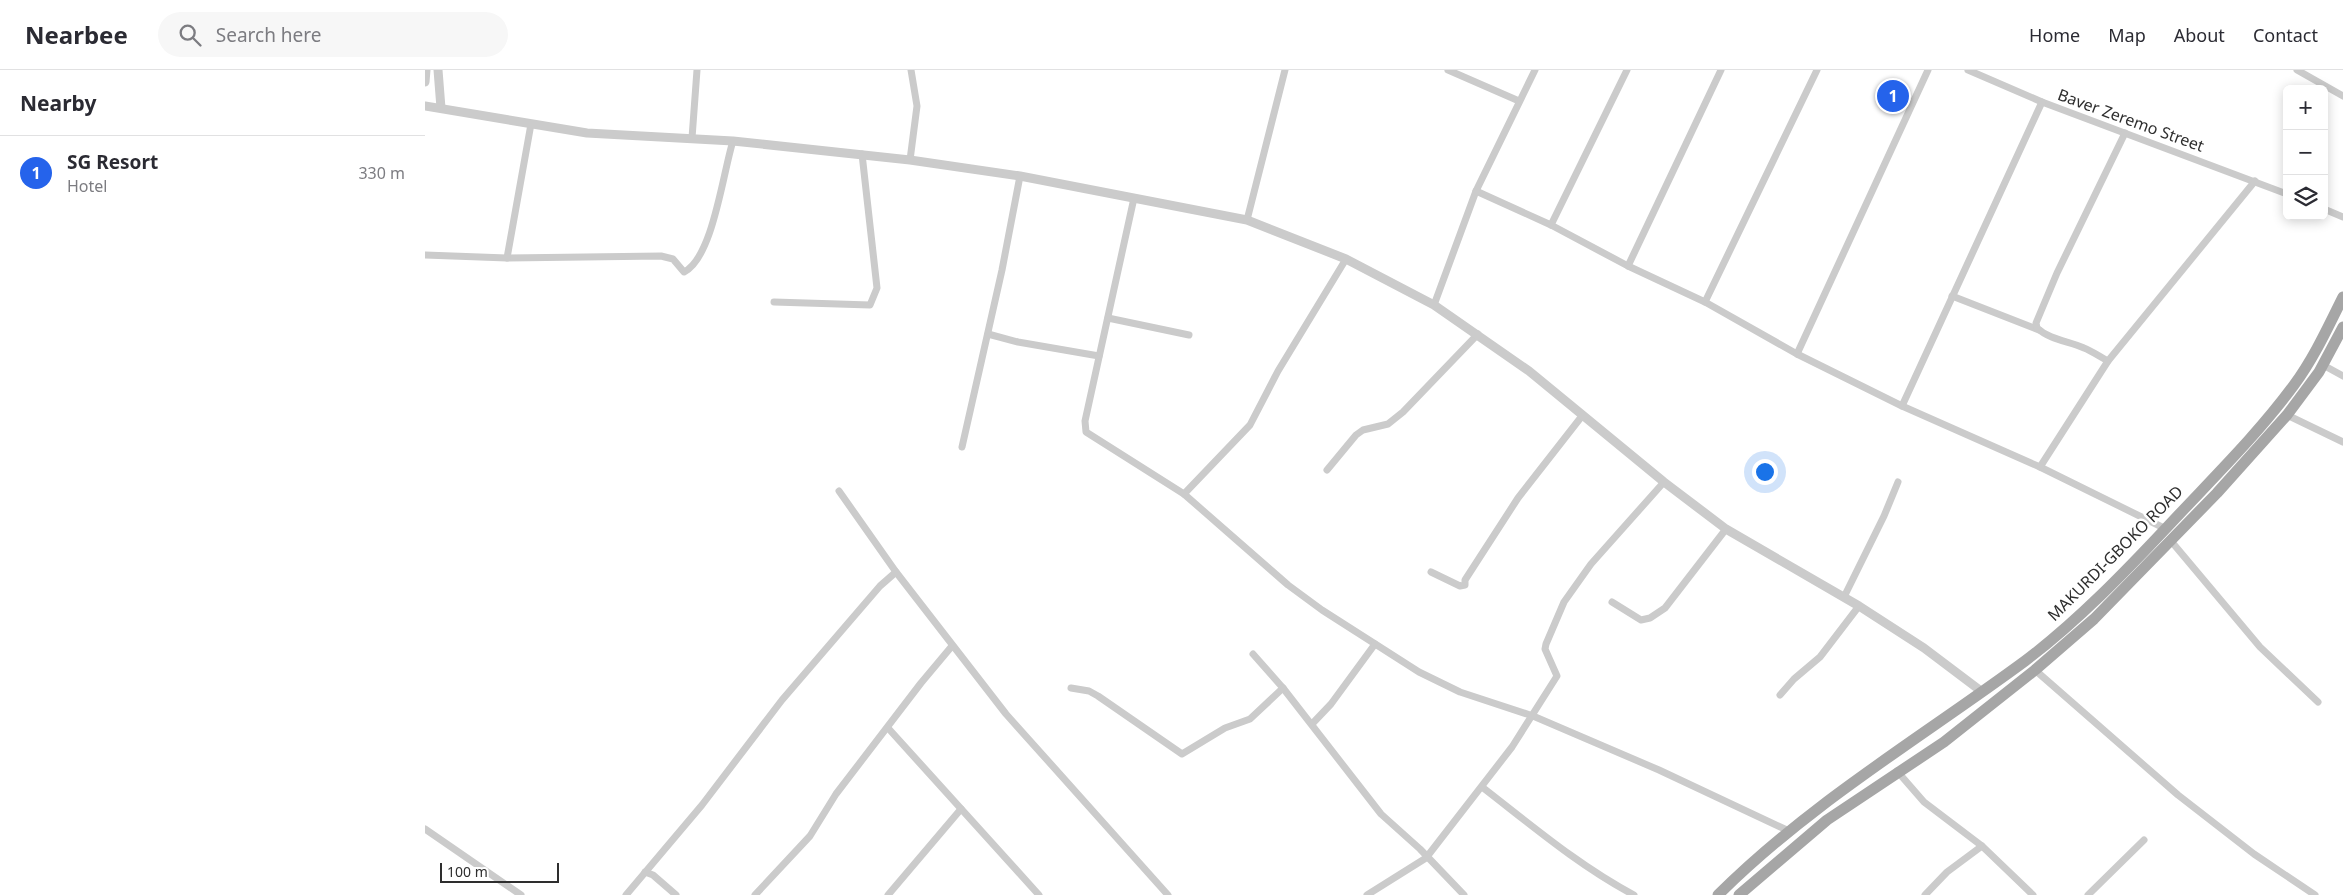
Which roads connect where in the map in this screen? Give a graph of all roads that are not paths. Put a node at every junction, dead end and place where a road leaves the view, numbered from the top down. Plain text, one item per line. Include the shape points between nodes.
1 (438, 70) edge
2 (697, 70) edge
3 (911, 70) edge
4 (1285, 70) edge
5 (1448, 70) edge
6 (1535, 70) edge
7 (1627, 70) edge
8 (1721, 70) edge
9 (1817, 70) edge
10 (1928, 70) edge
11 (1968, 70) edge
12 (2297, 70) edge
13 (2343, 96) edge
14 (1519, 101) junction
15 (2043, 102) junction
16 (425, 106) edge
17 (441, 108) junction
18 (531, 124) junction
19 (2125, 133) junction
20 (692, 138) junction
21 (733, 141) junction
22 (862, 154) junction
23 (910, 160) junction
24 (1020, 176) junction
25 (2255, 181) junction
26 (1476, 191) junction
27 (2283, 192) edge
28 (1134, 198) junction
29 (2328, 211) edge
30 (2343, 217) edge
31 (1247, 220) junction
32 (1551, 225) junction
33 (425, 255) edge
34 (507, 258) junction
35 (1346, 259) junction
36 (1628, 266) junction
37 (1952, 296) junction
38 (2343, 297) edge
39 (774, 302) dead end
40 (1705, 302) junction
41 (1433, 305) junction
42 (1108, 318) junction
43 (2343, 327) edge
44 (2039, 330) junction
45 (988, 334) junction
46 (1189, 334) dead end
47 (1478, 334) junction
48 (1797, 354) junction
49 (1099, 356) junction
50 (2108, 361) junction
51 (2309, 364) junction
52 (2321, 368) junction
53 (2343, 376) edge
54 (1902, 406) junction
55 (2287, 415) junction
56 (1582, 416) junction
57 (2343, 442) edge
58 (962, 447) dead end
59 (2040, 467) junction
60 (1327, 470) dead end
61 (1664, 482) junction
62 (1898, 482) dead end
63 (839, 491) dead end
64 (1184, 494) junction
65 (1726, 529) junction
66 (2166, 529) junction
67 (2171, 541) junction
68 (896, 572) junction
69 (1431, 572) dead end
70 (1843, 597) junction
71 (1612, 602) dead end
72 (1859, 606) junction
73 (1375, 644) junction
74 (952, 646) junction
75 (1253, 654) dead end
76 (2035, 670) junction
77 (1071, 688) dead end
78 (1283, 688) junction
79 (1981, 691) junction
80 (1780, 695) dead end
81 (2318, 702) dead end
82 (1533, 716) junction
83 (1311, 724) junction
84 (888, 728) junction
85 (1897, 771) junction
86 (1482, 786) junction
87 (961, 809) junction
88 (425, 829) edge
89 (1789, 831) junction
90 (2144, 840) dead end
91 (1982, 846) junction
92 (1426, 858) junction
93 (645, 872) junction
94 (521, 895) edge
95 (626, 895) edge
96 (676, 895) edge
97 (755, 895) edge
98 (888, 895) edge
99 (1039, 895) edge
100 (1169, 895) edge
101 (1367, 895) edge
102 (1464, 895) edge
103 (1634, 895) edge
104 (1718, 895) edge
105 (1739, 895) edge
106 (1925, 895) edge
107 (2033, 895) edge
108 (2088, 895) edge
109 (2315, 895) edge

1 - 17 street
2 - 20 street
3 - 23 street via 917,106
4 - 31 street
5 - 14 street
6 - 14 street
7 - 32 street
8 - 36 street
9 - 40 street
10 - 48 street
11 - 15 street, Baver Zeremo Street
12 - 13 street
14 - 26 street
15 - 19 street, Baver Zeremo Street
15 - 37 street
16 - 17 street
17 - 18 street
18 - 20 street via 587,132
18 - 34 street
19 - 25 street, Baver Zeremo Street
19 - 44 street via 2040,310 2036,323
20 - 21 street
21 - 22 street
21 - 34 street via 707,238 693,268 684,272 673,259 661,256
22 - 23 street
22 - 39 street via 877,288 870,305
23 - 24 street
24 - 28 street
24 - 45 street
25 - 27 street, Baver Zeremo Street
25 - 50 street
26 - 32 street
26 - 41 street
28 - 31 street
28 - 42 street
29 - 30 street
31 - 35 street
32 - 36 street
33 - 34 street
35 - 41 street
35 - 64 street via 1249,425
36 - 40 street
37 - 44 street
37 - 54 street
38 - 51 main road, MAKURDI-GBOKO ROAD
40 - 48 street
41 - 47 street
42 - 46 street
42 - 49 street
43 - 52 main road
44 - 50 street via 2083,347
45 - 49 street
45 - 58 street
47 - 56 street via 1529,371
47 - 60 street via 1403,412 1388,424 1356,435
48 - 54 street
49 - 64 street via 1085,432
50 - 59 street
51 - 52 main road
51 - 66 main road, MAKURDI-GBOKO ROAD via 2270,414
52 - 53 street
52 - 55 main road
54 - 59 street
55 - 57 street
55 - 67 main road
56 - 61 street
56 - 69 street via 1518,498 1465,580 1465,585 1460,586
59 - 66 street
61 - 65 street
61 - 82 street via 1591,564 1564,602 1545,649 1557,676
62 - 70 street
63 - 68 street
64 - 73 street via 1288,585
65 - 70 street
65 - 71 street via 1675,598 1658,615 1641,620
66 - 79 main road, MAKURDI-GBOKO ROAD via 2085,610 2025,661
67 - 76 main road via 2093,619
67 - 81 street via 2261,647
68 - 74 street
68 - 93 street via 880,586 782,700 702,805
70 - 72 street
72 - 79 street via 1924,648
72 - 80 street via 1820,657 1794,678
73 - 82 street via 1419,672 1460,692
73 - 83 street via 1331,704
74 - 84 street
74 - 100 street via 1006,714
75 - 78 street
76 - 85 main road via 1944,742
76 - 109 street via 2178,795 2254,854
77 - 78 street via 1098,696 1182,754 1225,728 1250,719
78 - 83 street
79 - 89 main road, MAKURDI-GBOKO ROAD
82 - 86 street
82 - 89 street
83 - 92 street via 1381,814 1421,849
84 - 87 street
84 - 97 street via 836,794 810,836
85 - 91 street via 1924,802
85 - 105 main road via 1827,820
86 - 92 street
86 - 103 street via 1592,870
87 - 98 street
87 - 99 street
88 - 94 street
89 - 104 main road, MAKURDI-GBOKO ROAD via 1748,864
90 - 108 street
91 - 106 street via 1947,872
91 - 107 street
92 - 101 street
92 - 102 street
93 - 95 street
93 - 96 street

